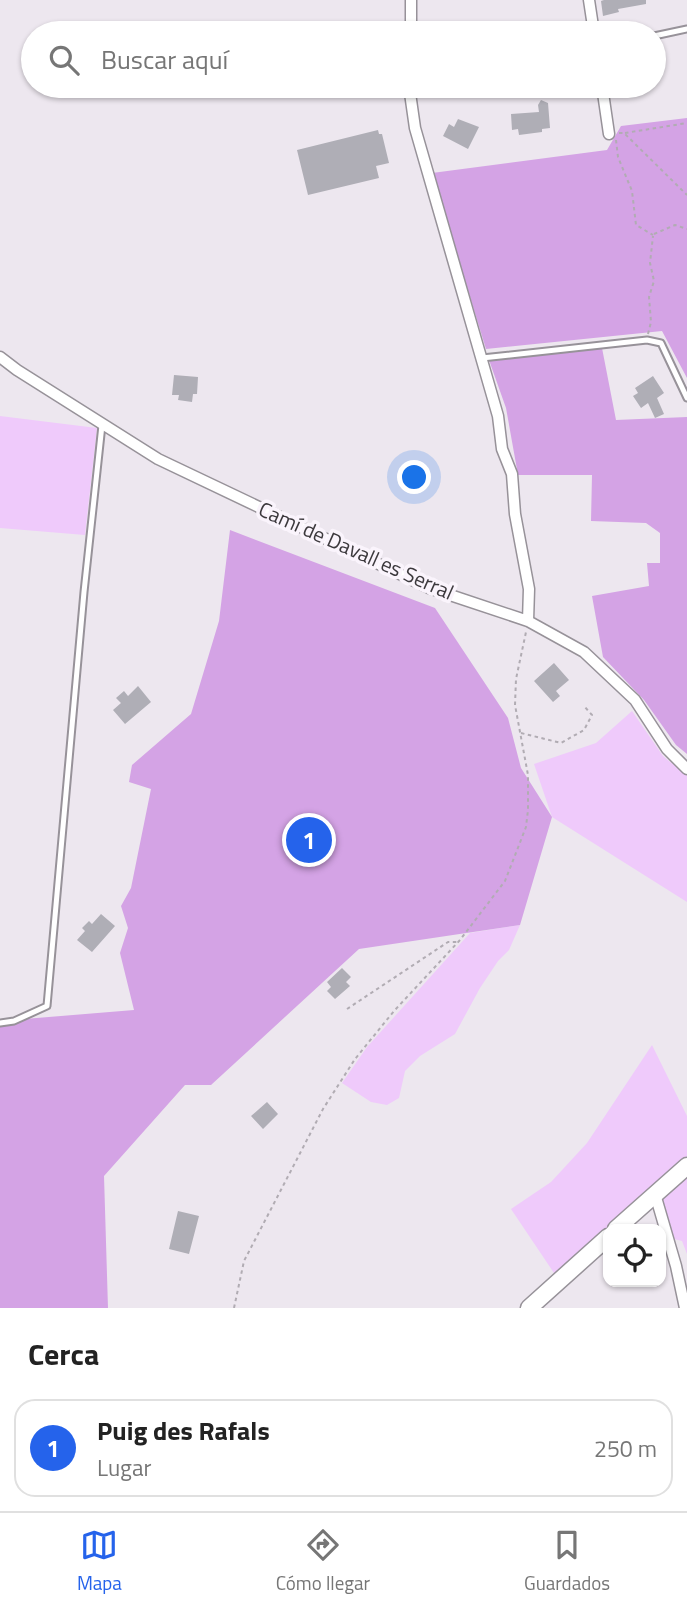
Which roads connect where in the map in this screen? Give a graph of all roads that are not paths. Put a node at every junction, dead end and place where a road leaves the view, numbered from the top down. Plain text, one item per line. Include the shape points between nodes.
1 (411, 0) edge
2 (589, 0) edge
3 (411, 21) edge
4 (592, 21) edge
5 (687, 29) edge
6 (666, 33) edge
7 (411, 98) edge
8 (605, 98) edge
9 (612, 133) road end
10 (0, 357) edge
11 (481, 358) junction
12 (687, 398) edge
13 (102, 424) junction
14 (528, 621) junction
15 (687, 769) edge
16 (0, 1023) edge
17 (687, 1166) edge
18 (655, 1194) junction
19 (622, 1224) edge
20 (603, 1241) edge
21 (529, 1308) edge
22 (685, 1308) edge

1 - 3 street
2 - 4 street
5 - 6 lane
7 - 11 street via 415,128
8 - 9 street
10 - 13 street, Camí de Davall es Serral
11 - 12 lane via 647,340 660,343
11 - 14 street via 512,474 529,589
13 - 14 street, Camí de Davall es Serral via 158,458 429,588
13 - 16 lane via 47,1006
14 - 15 street, Camí de Davall es Serral via 584,652 635,700 667,749
17 - 18 main road
18 - 19 main road
18 - 22 street
20 - 21 main road

